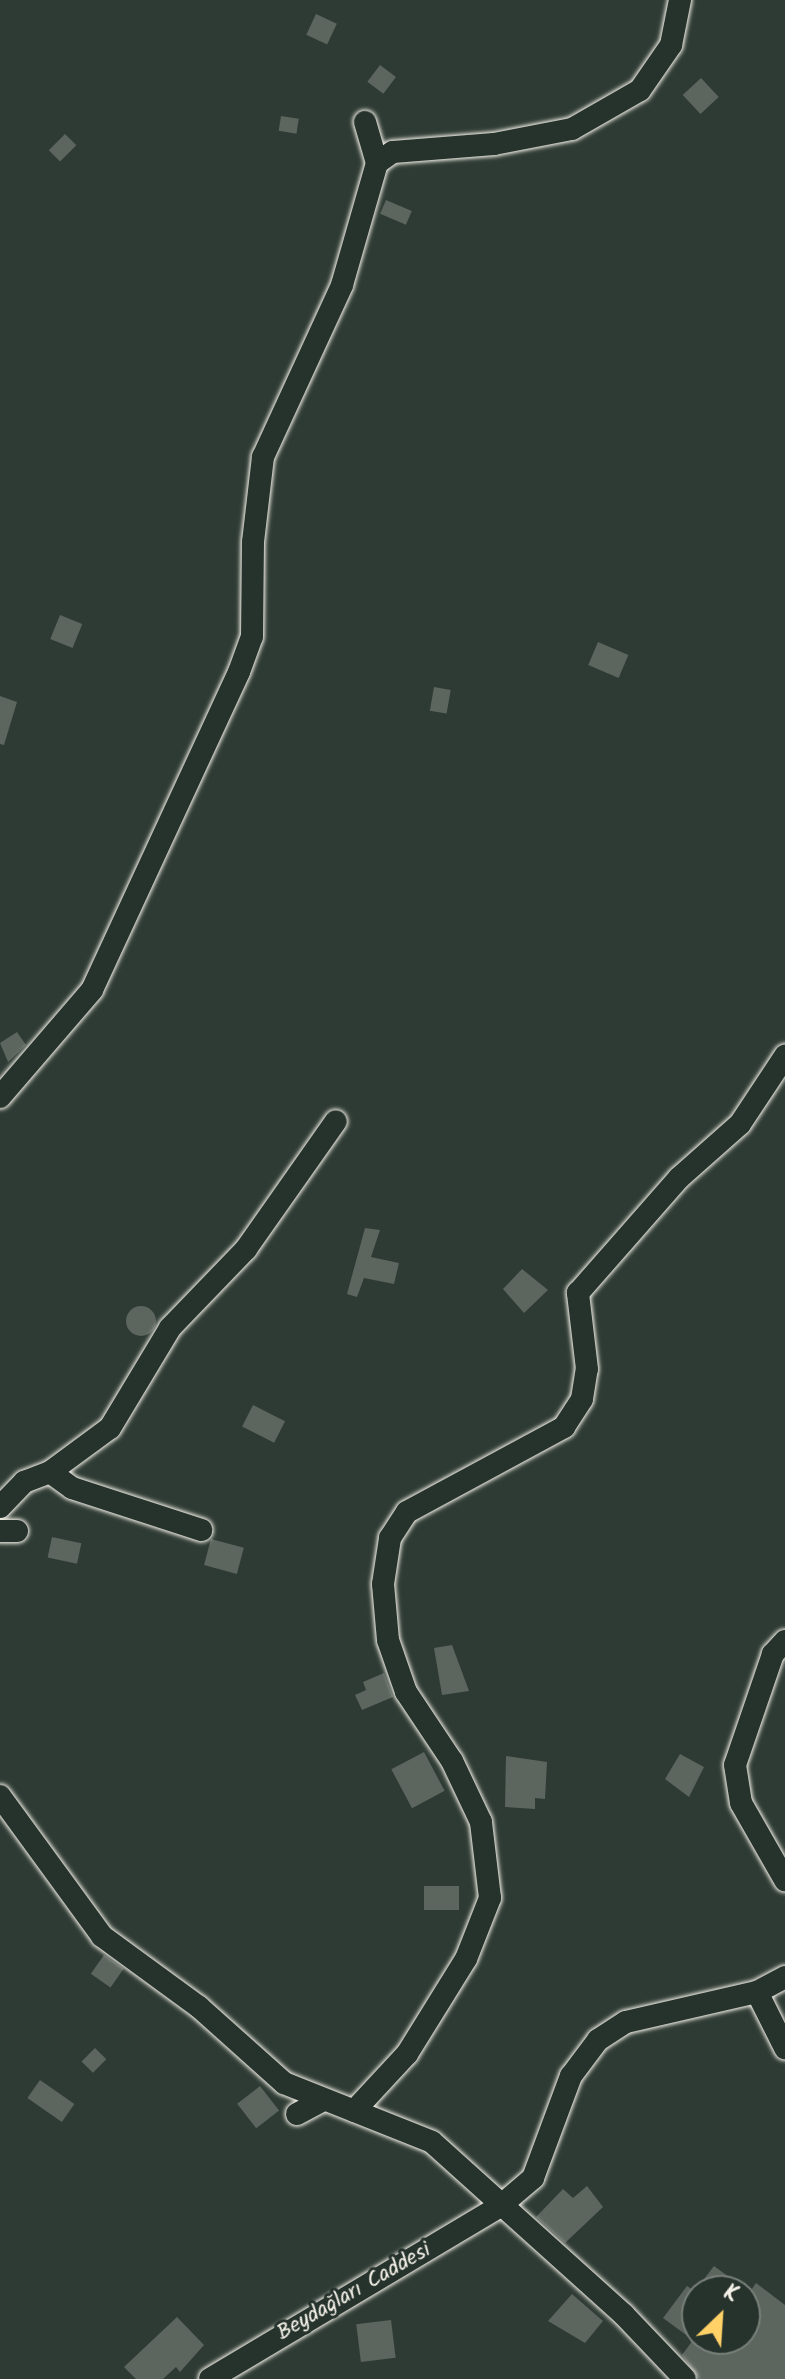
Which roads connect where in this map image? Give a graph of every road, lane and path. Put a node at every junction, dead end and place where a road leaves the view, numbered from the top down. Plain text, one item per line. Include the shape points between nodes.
1 (680, 0) edge
2 (365, 122) dead end
3 (377, 163) junction
4 (785, 1056) edge
5 (0, 1097) edge
6 (336, 1121) dead end
7 (50, 1472) junction
8 (0, 1507) edge
9 (201, 1530) dead end
10 (785, 1641) edge
11 (0, 1796) edge
12 (785, 1880) edge
13 (785, 1977) edge
14 (757, 1992) junction
15 (785, 2048) edge
16 (321, 2101) junction
17 (354, 2111) junction
18 (297, 2114) dead end
19 (499, 2207) junction
20 (210, 2379) edge
21 (685, 2379) edge

1 - 3 street via 671,45 640,90 572,129 494,144 393,152
2 - 3 street
3 - 5 street via 342,285 263,457 253,542 252,637 239,672 92,990
4 - 17 street via 740,1124 679,1178 578,1293 587,1369 582,1399 564,1427 407,1512 390,1538 383,1584 388,1640 406,1692 452,1761 481,1822 490,1898 466,1959 407,2054
6 - 7 street via 246,1249 170,1328 110,1428
7 - 8 street via 24,1482
7 - 9 street via 72,1488
10 - 12 street via 773,1654 735,1765 741,1803
11 - 16 street via 102,1936 199,2007 284,2083
13 - 14 street, Beydağları Caddesi
14 - 15 street
14 - 19 street, Beydağları Caddesi via 626,2022 598,2040 571,2076 533,2178
16 - 17 street
16 - 18 street
17 - 19 street via 432,2142
19 - 20 street, Beydağları Caddesi
19 - 21 street via 624,2315

